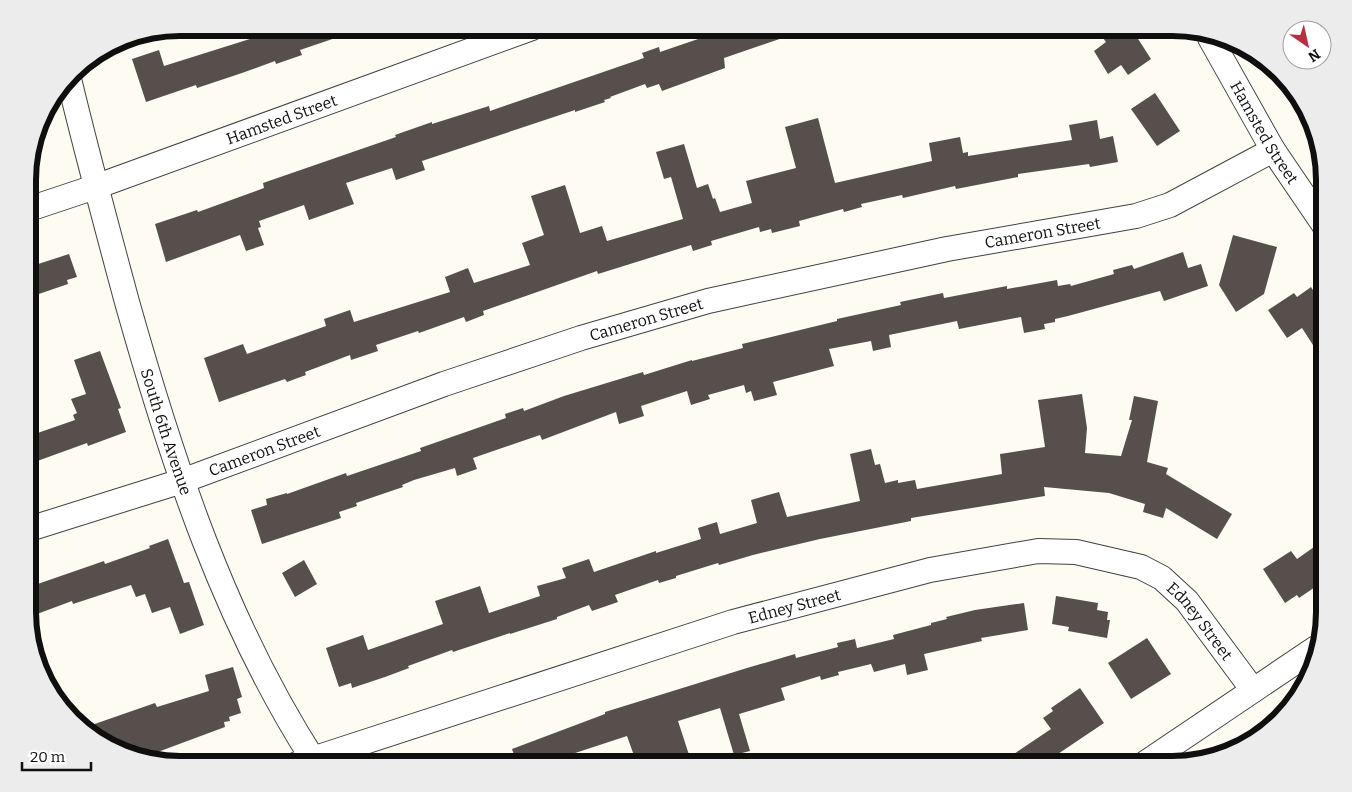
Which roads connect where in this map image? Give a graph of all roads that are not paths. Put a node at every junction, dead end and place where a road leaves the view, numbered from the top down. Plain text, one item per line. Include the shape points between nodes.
1 (510, 36) edge
2 (1212, 42) edge
3 (71, 87) edge
4 (1273, 150) junction
5 (95, 187) junction
6 (36, 207) edge
7 (1315, 212) edge
8 (182, 481) junction
9 (36, 527) edge
10 (1310, 652) edge
11 (1253, 690) junction
12 (1157, 755) edge
13 (305, 756) edge
14 (331, 756) edge

1 - 5 street, Hamsted Street
2 - 4 street, Hamsted Street
3 - 5 street, South 6th Avenue
4 - 7 street, Hamsted Street
4 - 8 street, Cameron Street via 1170,205 1136,216 946,249 708,301 581,338 454,381
5 - 6 street, Hamsted Street
5 - 8 street, South 6th Avenue via 146,370
8 - 9 street, Cameron Street
8 - 13 street, South 6th Avenue via 218,575
10 - 11 street
11 - 12 street
11 - 14 street, Edney Street via 1187,601 1162,578 1141,567 1076,552 1038,551 930,570 733,622

